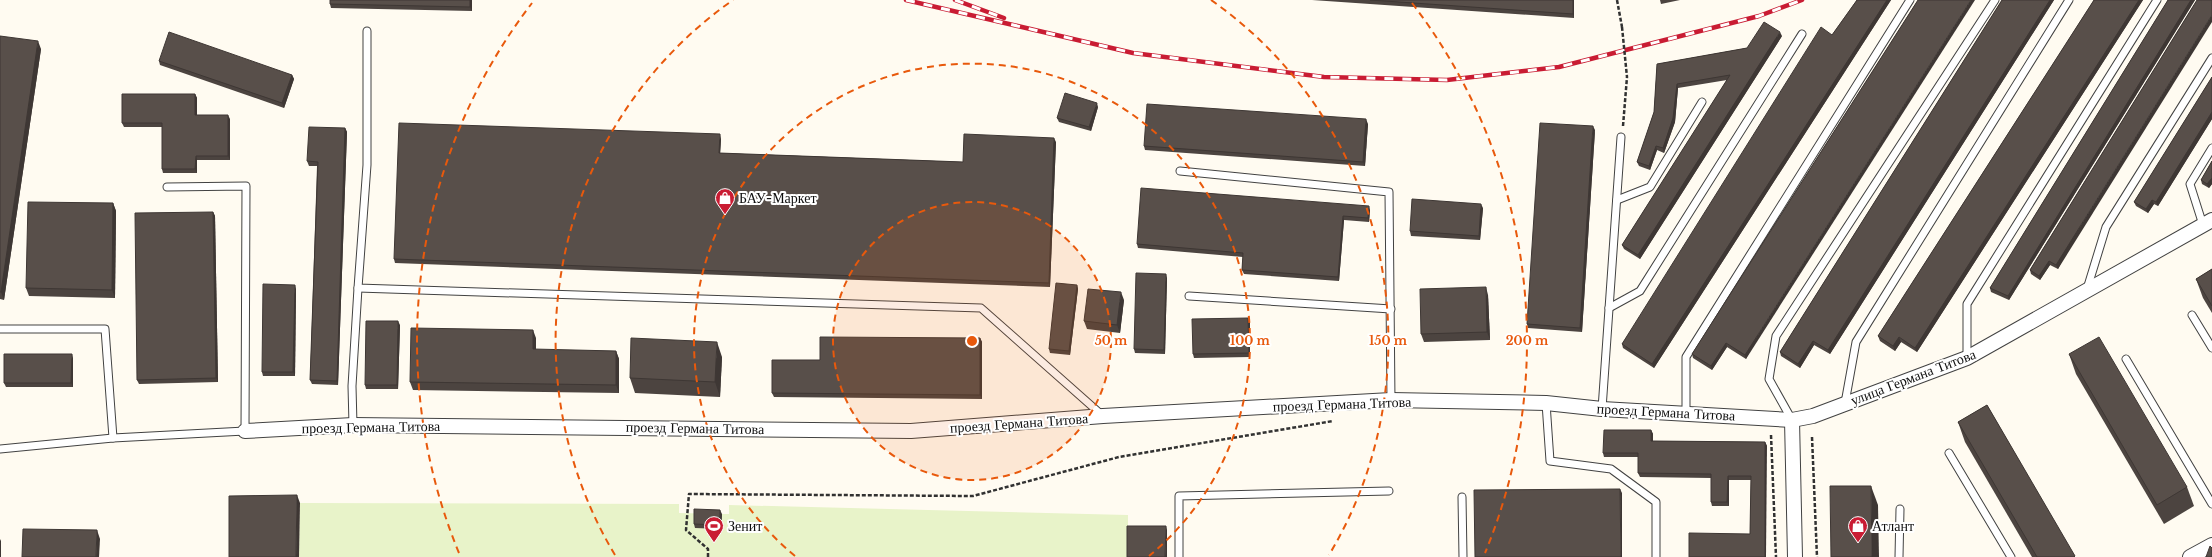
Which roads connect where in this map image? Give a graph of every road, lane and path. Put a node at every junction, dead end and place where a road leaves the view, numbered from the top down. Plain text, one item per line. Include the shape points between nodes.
1 (1617, 0) edge
2 (1910, 0) edge
3 (1994, 0) edge
4 (2069, 0) edge
5 (2157, 0) edge
6 (367, 31) dead end
7 (1802, 34) dead end
8 (2212, 58) edge
9 (1702, 102) dead end
10 (1622, 137) joint
11 (2212, 148) edge
12 (1180, 170) dead end
13 (167, 187) dead end
14 (1617, 200) junction
15 (2208, 223) edge
16 (358, 288) junction
17 (2086, 291) junction
18 (1190, 296) dead end
19 (1609, 308) junction
20 (1391, 309) junction
21 (2192, 315) dead end
22 (0, 329) edge
23 (2212, 348) edge
24 (1967, 358) junction
25 (2126, 359) dead end
26 (1391, 400) junction
27 (1546, 403) junction
28 (1845, 403) junction
29 (1602, 409) junction
30 (1686, 413) junction
31 (1103, 416) junction
32 (1792, 420) junction
33 (1335, 421) dead end
34 (353, 425) junction
35 (244, 431) junction
36 (1767, 434) dead end
37 (1812, 437) dead end
38 (113, 438) junction
39 (0, 446) edge
40 (1949, 453) dead end
41 (1389, 491) dead end
42 (1462, 497) dead end
43 (2212, 504) edge
44 (1900, 509) dead end
45 (2212, 545) edge
46 (708, 557) edge
47 (1179, 557) edge
48 (1463, 557) edge
49 (1656, 557) edge
50 (1776, 557) edge
51 (1795, 557) edge
52 (1817, 557) edge
53 (1899, 557) edge
54 (2011, 557) edge
55 (2190, 557) edge

1 - 10 path, bridge via 1627,77
2 - 30 lane via 1686,357
3 - 32 lane via 1776,336 1770,379
4 - 28 lane via 1856,342
5 - 24 lane via 1967,304
6 - 16 lane via 367,165
7 - 19 lane via 1640,291
8 - 17 lane via 2106,227
9 - 14 lane via 1650,187
10 - 14 lane
11 - 15 lane via 2190,184
12 - 20 lane via 1389,192
13 - 35 lane via 246,186
14 - 19 lane
15 - 17 street, улица Германа Титова
16 - 31 lane via 982,308
16 - 34 lane via 352,386
17 - 24 street, улица Германа Титова
18 - 20 lane
19 - 29 lane
20 - 26 lane
21 - 23 lane
22 - 38 lane via 105,329
24 - 28 street, улица Германа Титова
25 - 43 lane
26 - 27 street, проезд Германа Титова
26 - 31 street, проезд Германа Титова
27 - 29 street, проезд Германа Титова
27 - 49 lane via 1550,461 1611,470 1656,502
28 - 32 street, улица Германа Титова via 1813,416
29 - 30 street, проезд Германа Титова
30 - 32 street, проезд Германа Титова
31 - 34 street, проезд Германа Титова via 911,431
32 - 51 street
33 - 46 path via 1119,457 972,496 689,494 686,530 708,549
34 - 35 street, проезд Германа Титова
35 - 38 lane
36 - 50 path via 1772,436
37 - 52 path
38 - 39 lane
40 - 54 lane
41 - 47 lane via 1179,496
42 - 48 lane
44 - 53 lane
45 - 55 street

